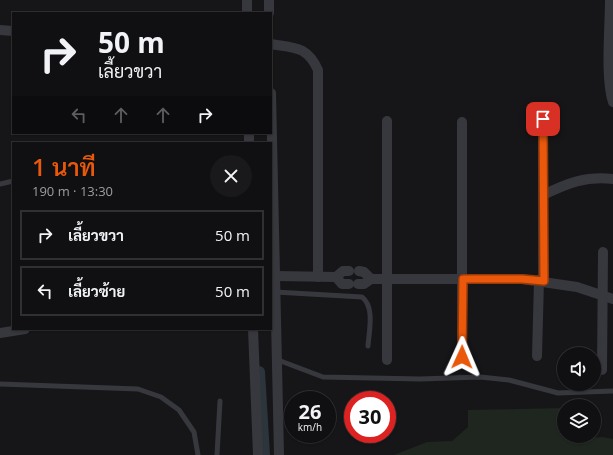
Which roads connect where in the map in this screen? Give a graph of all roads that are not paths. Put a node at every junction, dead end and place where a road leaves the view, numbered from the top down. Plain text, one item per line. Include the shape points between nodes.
1 (247, 0) edge
2 (269, 0) edge
3 (610, 0) edge
4 (247, 12) edge
5 (269, 12) edge
6 (0, 30) edge
7 (12, 31) edge
8 (611, 41) edge
9 (272, 44) edge
10 (613, 102) edge
11 (543, 119) dead end
12 (387, 121) dead end
13 (462, 122) dead end
14 (272, 130) edge
15 (613, 179) edge
16 (12, 181) edge
17 (0, 184) edge
18 (543, 195) junction
19 (603, 252) dead end
20 (276, 276) junction
21 (318, 277) junction
22 (336, 277) junction
23 (371, 279) junction
24 (387, 279) junction
25 (463, 279) junction
26 (541, 281) junction
27 (274, 292) edge
28 (608, 297) edge
29 (19, 330) edge
30 (253, 330) edge
31 (0, 333) edge
32 (368, 346) dead end
33 (537, 356) dead end
34 (462, 357) dead end
35 (278, 360) junction
36 (387, 360) dead end
37 (602, 370) dead end
38 (0, 384) edge
39 (613, 391) edge
40 (220, 401) dead end
41 (198, 455) edge
42 (217, 455) edge
43 (258, 455) edge
44 (279, 455) edge

1 - 4 street
2 - 5 street
3 - 8 street
6 - 7 street
8 - 10 street via 610,94
9 - 21 street via 300,49 312,57 318,70
11 - 18 street
12 - 24 street
13 - 25 street
14 - 20 street
15 - 18 street via 587,179 568,183
16 - 17 lane
18 - 26 street
19 - 28 street
20 - 21 street
20 - 27 street
21 - 22 street
22 - 23 street via 342,284 364,284
22 - 23 street via 343,271 354,271 364,272
23 - 24 street
24 - 25 street
24 - 36 street
25 - 26 street
25 - 34 street
26 - 28 street via 577,287
26 - 33 street
27 - 32 lane via 362,297 370,308
27 - 35 street
28 - 37 street
29 - 31 street
30 - 43 street
35 - 39 lane via 323,377 480,377 509,380 558,393
35 - 44 street
38 - 41 lane via 138,389 161,397 179,410 194,432
40 - 42 lane

